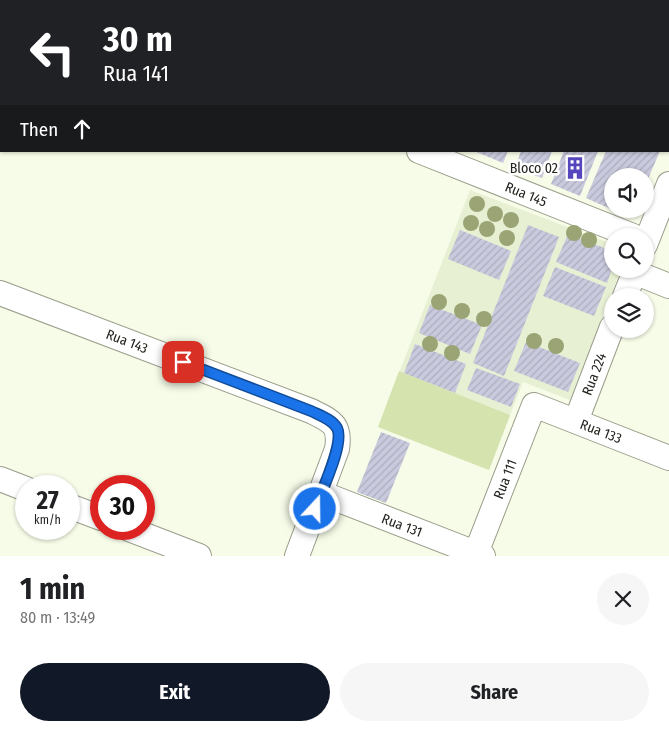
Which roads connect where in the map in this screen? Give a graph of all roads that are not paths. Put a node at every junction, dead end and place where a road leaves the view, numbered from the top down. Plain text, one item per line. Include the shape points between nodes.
1 (421, 152) edge
2 (669, 184) edge
3 (610, 228) edge
4 (648, 228) edge
5 (652, 278) edge
6 (669, 286) edge
7 (0, 293) edge
8 (608, 338) edge
9 (534, 405) joint
10 (576, 421) junction
11 (669, 458) edge
12 (0, 479) edge
13 (15, 485) edge
14 (321, 493) junction
15 (155, 539) edge
16 (479, 555) edge
17 (199, 556) edge
18 (297, 556) edge

1 - 3 street, Rua 145
2 - 4 street
5 - 6 street
7 - 14 street, Rua 143 via 330,420 339,437
8 - 10 street, Rua 224
9 - 10 street, Rua 133
9 - 16 street, Rua 111
10 - 11 street, Rua 133
12 - 13 street
14 - 16 street, Rua 131
14 - 18 street, Rua 143
15 - 17 street

